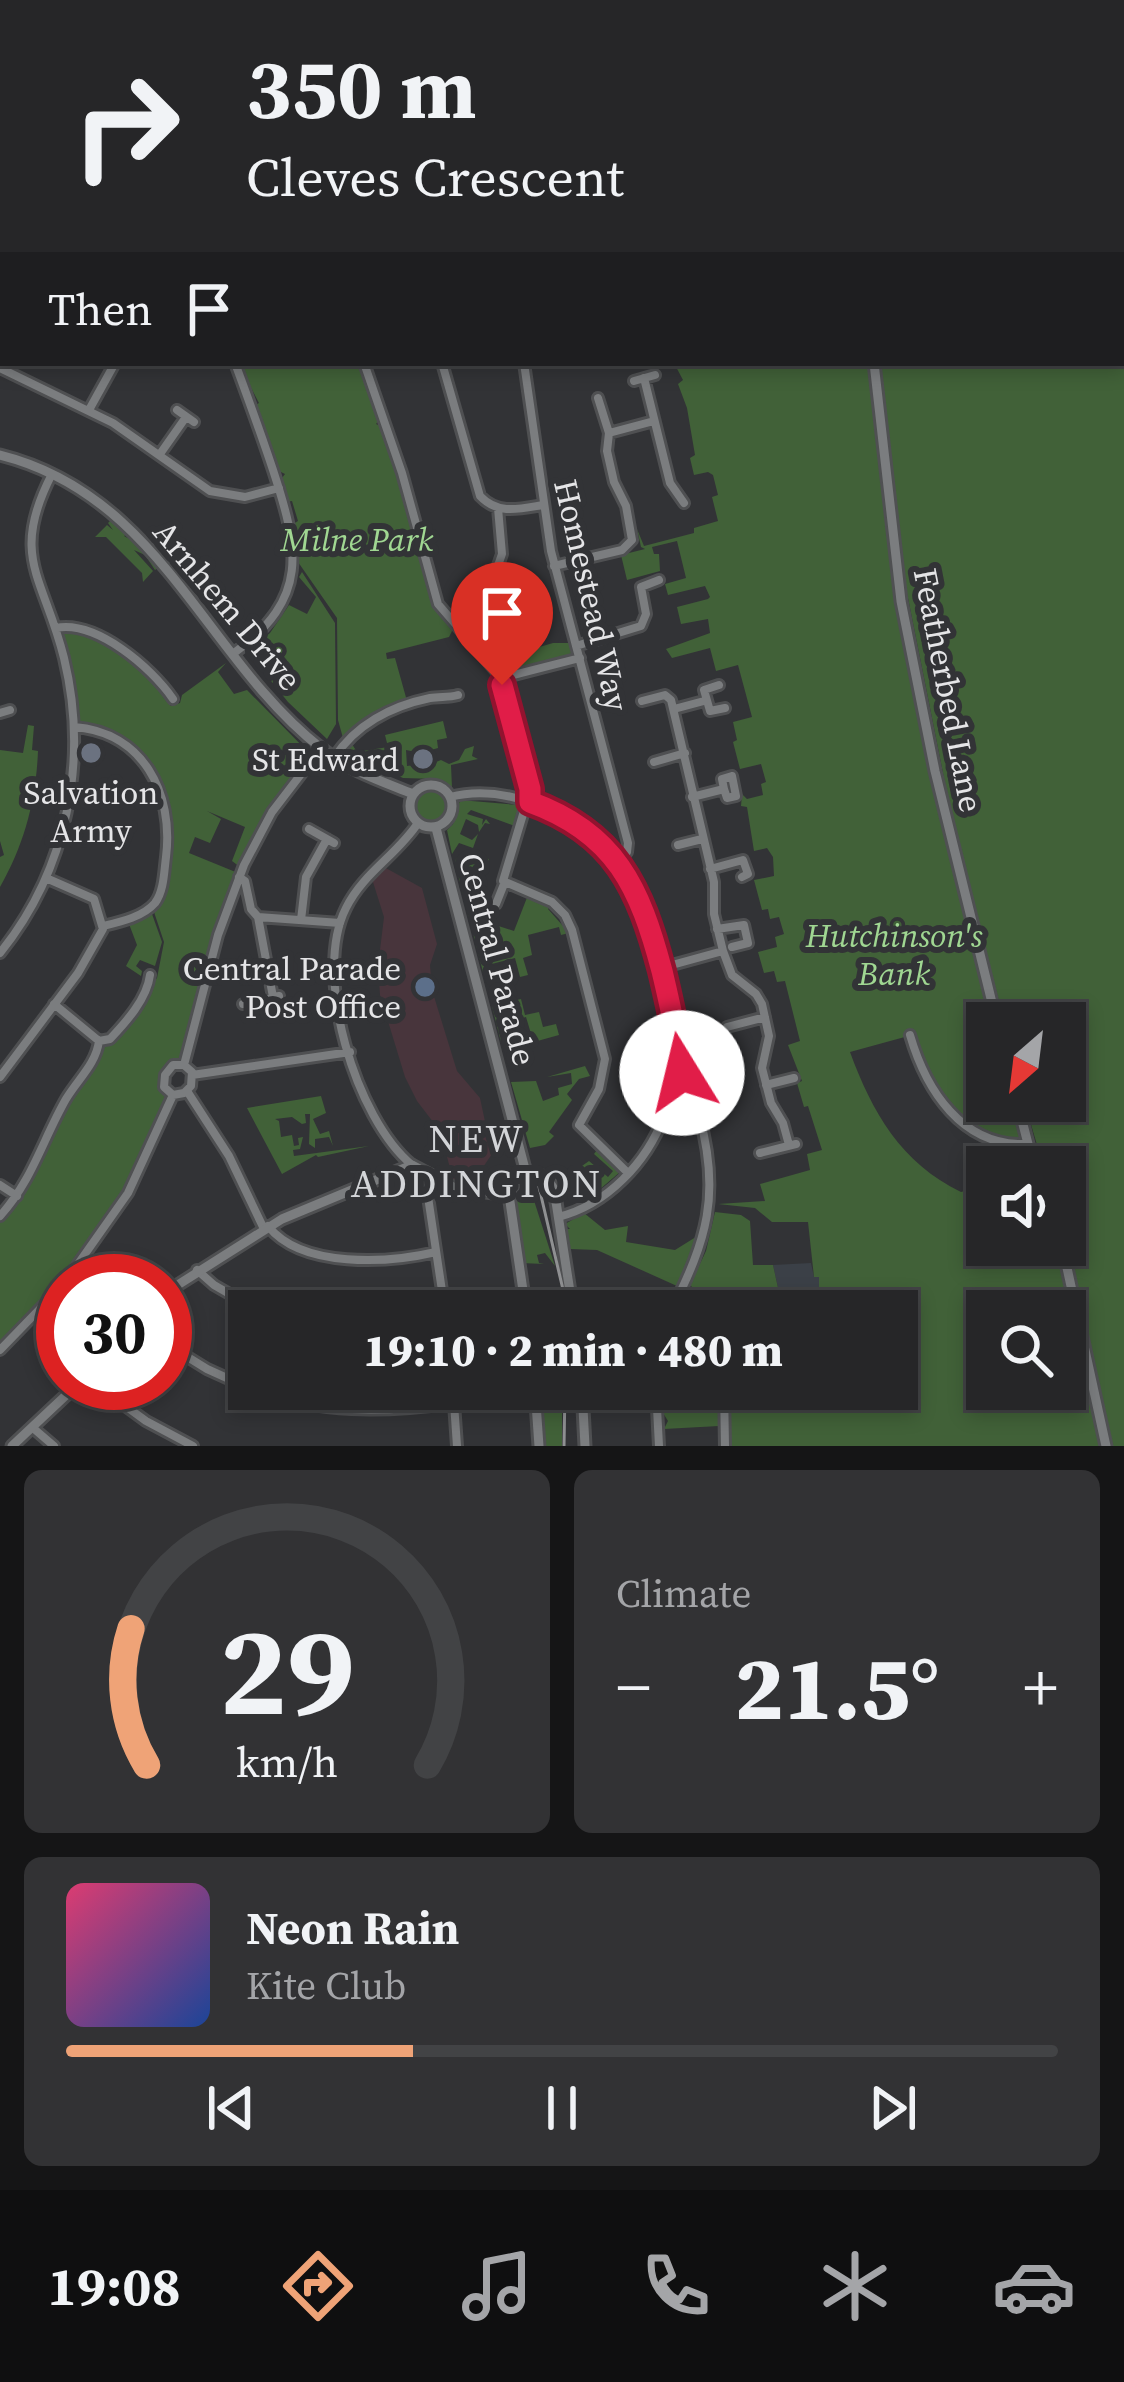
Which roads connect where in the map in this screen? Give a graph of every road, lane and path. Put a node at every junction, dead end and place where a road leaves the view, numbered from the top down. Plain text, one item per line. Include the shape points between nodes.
1 (114, 366) edge
2 (236, 366) edge
3 (365, 366) edge
4 (443, 366) edge
5 (524, 366) edge
6 (874, 366) edge
7 (0, 368) edge
8 (655, 375) dead end
9 (598, 398) dead end
10 (89, 410) junction
11 (177, 410) dead end
12 (655, 421) junction
13 (609, 433) junction
14 (0, 454) edge
15 (160, 454) junction
16 (53, 473) junction
17 (279, 488) junction
18 (684, 503) dead end
19 (543, 505) junction
20 (498, 508) junction
21 (554, 566) junction
22 (495, 574) dead end
23 (659, 580) dead end
24 (56, 628) junction
25 (576, 646) junction
26 (234, 653) junction
27 (580, 658) junction
28 (502, 678) junction
29 (719, 685) dead end
30 (458, 695) dead end
31 (173, 699) dead end
32 (642, 700) dead end
33 (704, 701) junction
34 (725, 708) dead end
35 (674, 709) junction
36 (74, 727) junction
37 (321, 748) junction
38 (685, 754) junction
39 (334, 758) junction
40 (654, 762) dead end
41 (724, 789) dead end
42 (413, 794) junction
43 (450, 797) junction
44 (692, 797) junction
45 (528, 802) junction
46 (418, 824) junction
47 (436, 828) junction
48 (309, 829) dead end
49 (702, 839) junction
50 (678, 845) dead end
51 (617, 861) junction
52 (710, 868) junction
53 (239, 877) junction
54 (742, 877) dead end
55 (46, 878) junction
56 (504, 884) junction
57 (496, 904) dead end
58 (258, 917) junction
59 (301, 920) junction
60 (340, 923) junction
61 (104, 926) junction
62 (718, 929) junction
63 (728, 949) junction
64 (0, 953) edge
65 (661, 968) junction
66 (150, 975) dead end
67 (992, 1002) edge
68 (53, 1004) junction
69 (243, 1004) dead end
70 (765, 1017) junction
71 (728, 1027) dead end
72 (910, 1035) dead end
73 (99, 1041) junction
74 (350, 1052) junction
75 (184, 1065) junction
76 (682, 1073) junction
77 (193, 1075) junction
78 (0, 1077) edge
79 (794, 1078) dead end
80 (766, 1085) junction
81 (187, 1091) junction
82 (173, 1095) junction
83 (1022, 1122) edge
84 (1027, 1144) joint
85 (760, 1153) dead end
86 (412, 1165) junction
87 (526, 1173) junction
88 (628, 1173) junction
89 (431, 1178) junction
90 (0, 1185) edge
91 (509, 1195) junction
92 (17, 1196) junction
93 (0, 1216) edge
94 (558, 1217) junction
95 (266, 1228) junction
96 (436, 1252) junction
97 (85, 1254) edge
98 (1067, 1266) edge
99 (197, 1270) junction
100 (192, 1274) edge
101 (442, 1290) edge
102 (523, 1290) edge
103 (570, 1290) edge
104 (682, 1290) edge
105 (228, 1294) edge
106 (36, 1312) edge
107 (0, 1350) edge
108 (192, 1360) edge
109 (228, 1379) edge
110 (51, 1410) edge
111 (131, 1410) edge
112 (346, 1410) edge
113 (403, 1410) edge
114 (454, 1410) edge
115 (536, 1410) edge
116 (583, 1410) edge
117 (657, 1410) edge
118 (724, 1410) edge
119 (33, 1428) junction
120 (11, 1446) edge
121 (54, 1446) edge
122 (193, 1446) edge
123 (457, 1446) edge
124 (539, 1446) edge
125 (585, 1446) edge
126 (659, 1446) edge
127 (725, 1446) edge
128 (1106, 1446) edge

1 - 10 street
2 - 17 street
3 - 28 street via 437,601
4 - 20 street via 476,488
5 - 19 street, Homestead Way
6 - 67 street, Featherbed Lane via 902,601
7 - 10 street
8 - 12 street via 639,379
9 - 13 street
10 - 15 street
11 - 15 street via 190,419
12 - 13 street
12 - 18 street via 671,485
13 - 21 street via 607,454 632,540 622,550
14 - 16 street, Arnhem Drive
15 - 17 street via 218,494
16 - 24 street via 32,519 30,545
16 - 26 street, Arnhem Drive via 143,543
17 - 26 street via 295,546 291,583 271,622
19 - 20 street
19 - 21 street, Homestead Way
20 - 22 street via 502,554
21 - 25 street, Homestead Way
23 - 25 street via 641,587 641,626
24 - 31 street via 102,635
24 - 36 street
25 - 27 street, Homestead Way
26 - 37 street, Arnhem Drive
27 - 28 street
27 - 51 street, Homestead Way via 626,834 628,848
28 - 45 street
29 - 33 street via 704,690
30 - 39 street via 371,720
32 - 35 street via 667,695
33 - 34 street via 708,711
33 - 35 street
35 - 38 street
36 - 55 street via 68,810
36 - 61 street via 134,750 165,814 160,895 142,913
37 - 39 street, Arnhem Drive
37 - 53 street via 267,820
38 - 40 street
38 - 44 street
39 - 42 street, Arnhem Drive
41 - 44 street
42 - 43 street via 432,785
42 - 46 street, Central Parade
43 - 45 street
43 - 47 street, Central Parade via 449,817
44 - 49 street
45 - 51 street via 573,821
45 - 56 street
46 - 47 street, Central Parade
46 - 60 street via 359,886
47 - 87 street, Central Parade
48 - 59 street via 330,841 306,877
49 - 50 street
49 - 52 street
51 - 65 street via 643,903
52 - 54 street via 743,860
52 - 62 street
53 - 58 street
53 - 75 street
55 - 61 street via 94,899
55 - 64 street
56 - 57 street
56 - 88 street via 550,900 570,923 605,1057 579,1125
58 - 59 street
58 - 69 street via 276,996
59 - 60 street
60 - 74 street via 333,982
61 - 68 street
62 - 63 street
62 - 63 street via 744,925 748,943
63 - 65 street
63 - 70 street via 732,975 757,996
65 - 76 street
66 - 73 street via 121,1027
68 - 73 street
68 - 78 street
70 - 71 street
70 - 80 street
72 - 84 street via 926,1080 954,1116 991,1138
73 - 92 street
74 - 77 street
74 - 86 street via 375,1124
75 - 77 street
75 - 82 street via 165,1075
76 - 88 street
76 - 104 street via 709,1151 714,1208
77 - 81 street
79 - 80 street
80 - 85 street via 793,1144
81 - 82 street
81 - 95 street
82 - 97 street via 134,1184
83 - 84 street
86 - 89 street
86 - 95 street
87 - 91 street
87 - 94 street via 552,1183
88 - 94 street
89 - 91 street
89 - 96 street
90 - 92 street
91 - 102 street
92 - 93 street
94 - 103 street
95 - 96 street via 343,1258
95 - 99 street
96 - 101 street
98 - 128 street
99 - 100 street
99 - 105 street
106 - 107 street
108 - 109 street
110 - 119 street
111 - 122 street
112 - 113 street
114 - 123 street
115 - 124 street
116 - 125 street
117 - 126 street
118 - 127 street
119 - 120 street
119 - 121 street

